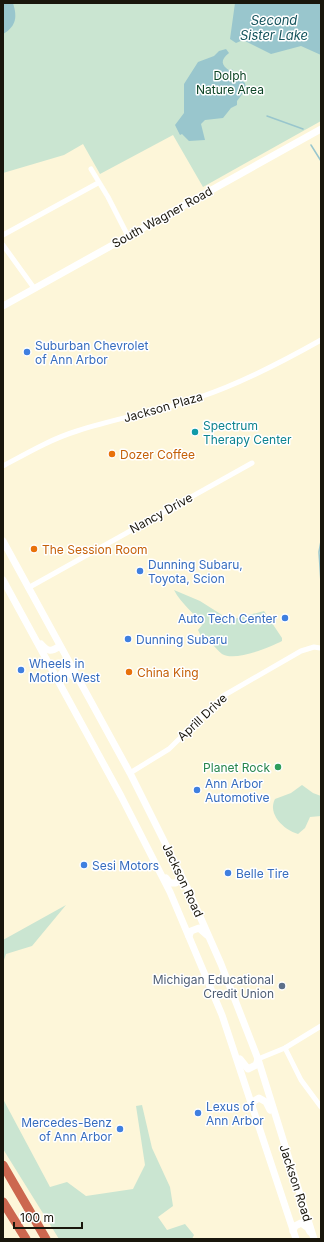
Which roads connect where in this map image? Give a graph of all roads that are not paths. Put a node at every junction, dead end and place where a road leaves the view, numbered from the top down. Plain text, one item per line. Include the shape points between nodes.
1 (321, 129) edge
2 (90, 169) dead end
3 (98, 183) junction
4 (3, 235) edge
5 (128, 236) junction
6 (3, 244) edge
7 (34, 288) junction
8 (3, 306) edge
9 (321, 340) edge
10 (252, 462) dead end
11 (3, 466) edge
12 (3, 541) edge
13 (3, 580) edge
14 (28, 588) junction
15 (34, 637) junction
16 (60, 646) junction
17 (320, 648) edge
18 (58, 679) junction
19 (82, 686) junction
20 (130, 773) junction
21 (155, 860) junction
22 (180, 871) junction
23 (188, 936) junction
24 (210, 938) junction
25 (321, 1026) edge
26 (285, 1048) junction
27 (233, 1049) junction
28 (258, 1059) junction
29 (252, 1106) junction
30 (321, 1107) edge
31 (278, 1124) junction
32 (3, 1165) edge
33 (3, 1202) edge
34 (293, 1231) junction
35 (26, 1239) edge
36 (46, 1239) edge
37 (296, 1239) edge
38 (314, 1239) edge

1 - 5 main road, South Wagner Road
2 - 3 street
3 - 4 street
3 - 5 street
5 - 7 main road, South Wagner Road
6 - 7 street
7 - 8 main road, South Wagner Road
9 - 11 street, Jackson Plaza via 265,370 220,389 183,403 76,431 33,449
10 - 14 street, Nancy Drive
12 - 14 main road, Jackson Road
13 - 15 main road, Jackson Road
14 - 16 main road, Jackson Road
15 - 16 main road via 48,651
15 - 18 main road, Jackson Road
16 - 19 main road, Jackson Road
17 - 20 street, Aprill Drive via 301,651 223,696 169,749
18 - 19 main road via 60,673 67,671
18 - 21 main road, Jackson Road
19 - 20 main road, Jackson Road
20 - 22 main road, Jackson Road
21 - 22 main road via 170,883 178,882
21 - 23 main road, Jackson Road
22 - 24 main road, Jackson Road
23 - 24 main road via 191,931 199,928
23 - 27 main road, Jackson Road via 222,1015
24 - 28 main road, Jackson Road
25 - 26 street
26 - 28 street
26 - 30 street via 301,1080
27 - 28 main road via 248,1069 256,1065
27 - 29 main road, Jackson Road
28 - 31 main road, Jackson Road
29 - 31 main road via 257,1099 263,1099
29 - 34 main road, Jackson Road
31 - 38 main road, Jackson Road
32 - 36 highway
33 - 35 highway
34 - 37 main road, Jackson Road
34 - 38 main road via 298,1224 304,1224

